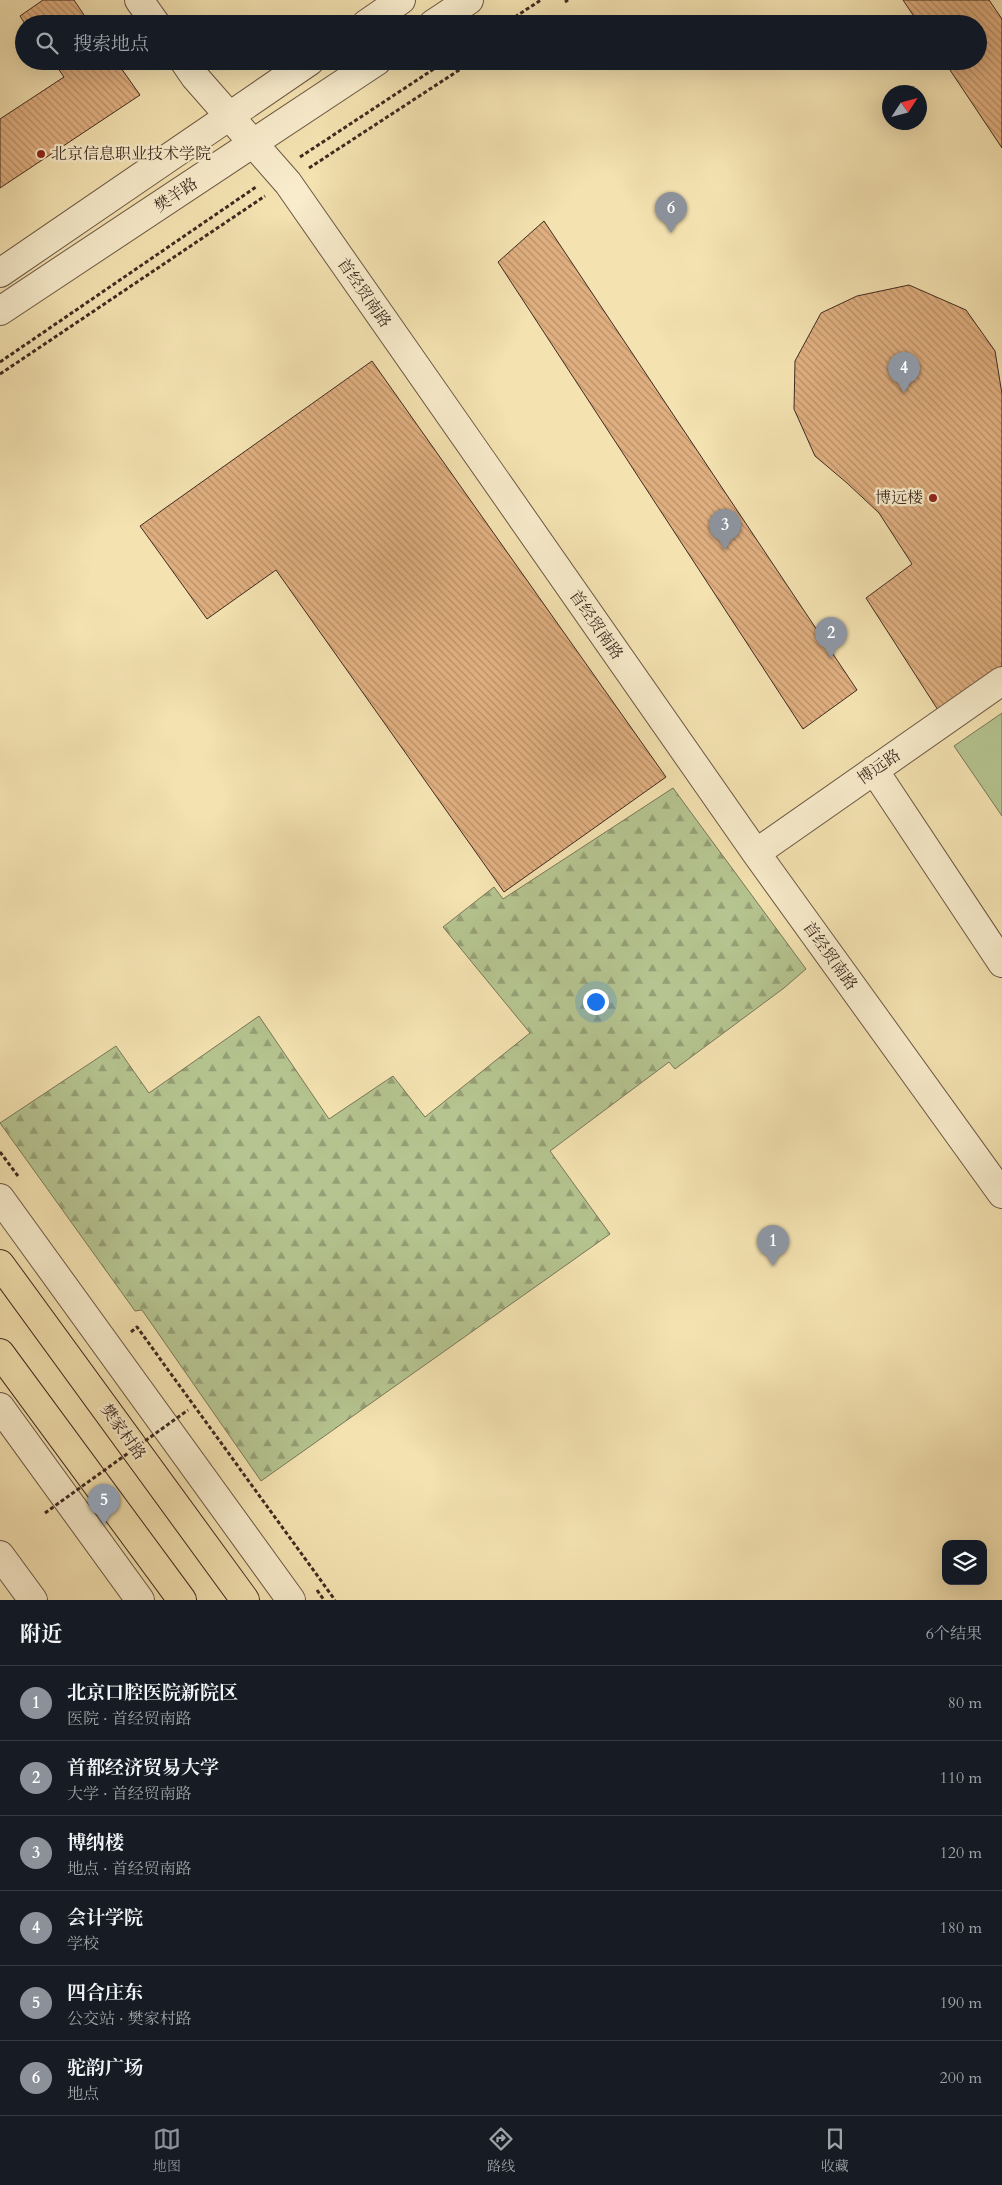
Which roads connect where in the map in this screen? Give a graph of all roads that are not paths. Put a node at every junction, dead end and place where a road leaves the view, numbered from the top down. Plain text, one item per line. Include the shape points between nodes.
1 (139, 0) edge
2 (401, 0) edge
3 (469, 0) edge
4 (150, 15) edge
5 (379, 15) edge
6 (446, 15) edge
7 (191, 70) edge
8 (297, 70) edge
9 (364, 70) edge
10 (229, 116) junction
11 (253, 144) junction
12 (0, 273) edge
13 (0, 311) edge
14 (1002, 681) edge
15 (874, 770) junction
16 (756, 853) junction
17 (1002, 964) edge
18 (1002, 1194) edge
19 (0, 1198) edge
20 (0, 1264) edge
21 (0, 1353) edge
22 (0, 1408) edge
23 (0, 1555) edge
24 (33, 1600) edge
25 (140, 1600) edge
26 (182, 1600) edge
27 (245, 1600) edge
28 (291, 1600) edge

1 - 4 street
2 - 5 street
3 - 6 street
7 - 10 street, 首经贸南路
8 - 10 street
9 - 11 street, 樊羊路
10 - 11 street, 首经贸南路
10 - 12 street
11 - 13 street, 樊羊路
11 - 16 street, 首经贸南路 via 294,191
14 - 15 street, 博远路
15 - 16 street, 博远路
15 - 17 street
16 - 18 street, 首经贸南路
19 - 28 street
20 - 27 main road, 樊家村路
21 - 26 main road
22 - 25 street
23 - 24 street

